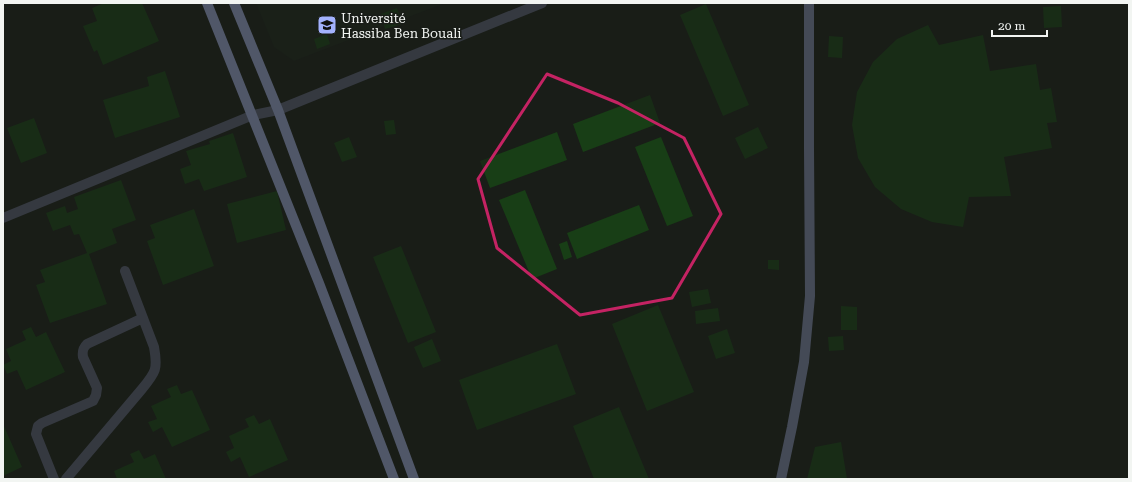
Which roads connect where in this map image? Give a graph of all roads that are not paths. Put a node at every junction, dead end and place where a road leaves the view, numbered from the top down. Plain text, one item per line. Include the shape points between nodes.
1 (207, 3) edge
2 (234, 3) edge
3 (542, 3) edge
4 (809, 3) edge
5 (278, 110) junction
6 (253, 115) junction
7 (3, 218) edge
8 (125, 271) dead end
9 (143, 318) junction
10 (54, 479) edge
11 (66, 479) edge
12 (394, 479) edge
13 (414, 479) edge
14 (781, 479) edge

1 - 6 main road
2 - 5 main road
3 - 5 street
4 - 14 main road via 810,296 804,362
5 - 6 street
5 - 13 main road
6 - 7 street
6 - 12 main road
8 - 9 street
9 - 10 street via 87,344 84,348 83,357 97,388 93,402 38,426 36,434
9 - 11 street via 156,359 152,376

